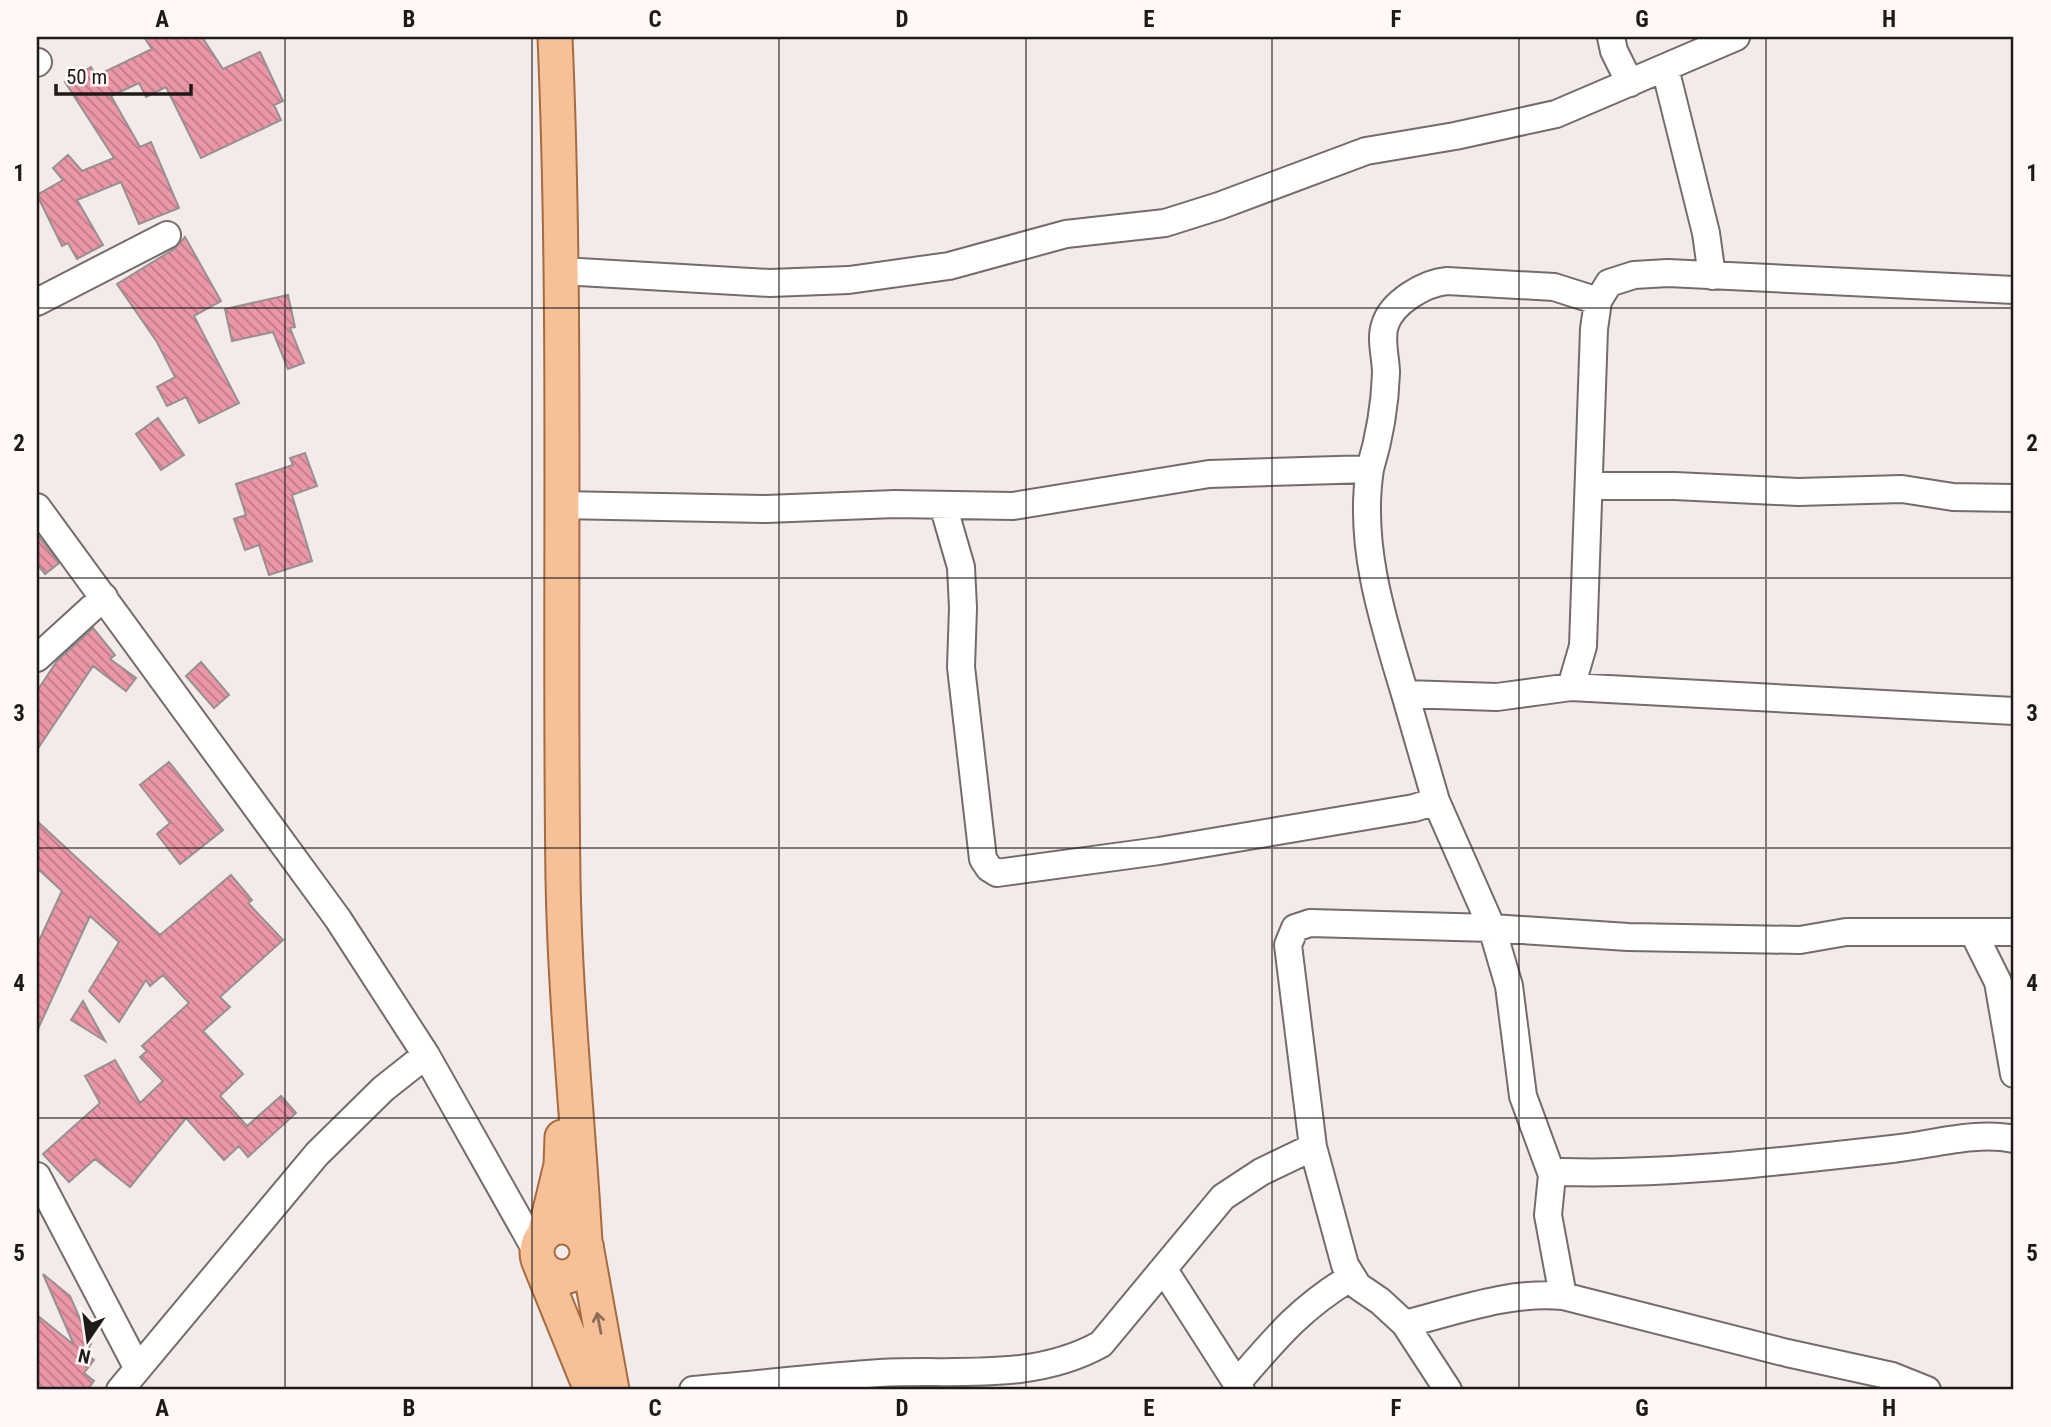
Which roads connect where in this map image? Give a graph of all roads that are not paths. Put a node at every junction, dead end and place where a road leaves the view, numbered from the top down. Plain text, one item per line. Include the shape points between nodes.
1 (536, 37) edge
2 (555, 37) edge
3 (1611, 37) edge
4 (1736, 37) edge
5 (1665, 68) junction
6 (1630, 83) junction
7 (167, 235) dead end
8 (562, 271) junction
9 (1712, 276) junction
10 (2014, 290) edge
11 (1598, 301) junction
12 (37, 302) edge
13 (1370, 469) junction
14 (1589, 486) junction
15 (2014, 498) edge
16 (561, 505) junction
17 (943, 505) junction
18 (37, 507) edge
19 (104, 597) junction
20 (37, 658) edge
21 (1570, 687) junction
22 (1405, 694) junction
23 (2014, 711) edge
24 (1436, 801) junction
25 (1492, 928) junction
26 (1973, 932) junction
27 (2014, 932) edge
28 (426, 1055) junction
29 (2014, 1074) edge
30 (2014, 1136) edge
31 (1313, 1147) junction
32 (1552, 1175) junction
33 (37, 1176) edge
34 (507, 1202) junction
35 (558, 1241) junction
36 (1164, 1270) junction
37 (1350, 1278) junction
38 (1563, 1296) junction
39 (1405, 1324) junction
40 (137, 1367) junction
41 (1239, 1386) edge
42 (120, 1390) edge
43 (591, 1390) edge
44 (612, 1390) edge
45 (693, 1390) edge
46 (1448, 1390) edge
47 (1927, 1390) edge

1 - 35 main road via 544,271 545,881 562,1106
2 - 8 main road
3 - 6 street
4 - 5 street
5 - 6 street
5 - 9 street via 1706,233
6 - 8 street via 1556,114 1366,151 1165,223 1066,234 949,266 849,280 770,283
7 - 12 street
8 - 16 main road
9 - 10 street
9 - 11 street via 1634,275 1609,283
11 - 13 street via 1554,287 1447,281 1432,282 1392,309 1384,327 1386,374
11 - 14 street
13 - 17 street via 1209,474 1013,506
13 - 22 street via 1366,501 1375,593
14 - 15 street via 1798,492 1902,489 1953,497
14 - 21 street via 1583,646
16 - 17 street via 766,509
16 - 35 main road via 564,880 571,1060
17 - 24 street via 961,567 961,667 983,859 989,868 998,873 1159,851
18 - 19 street
19 - 20 street
19 - 28 street via 338,919
21 - 22 street via 1497,696
21 - 23 street
22 - 24 street
24 - 25 street
25 - 26 street via 1628,937 1800,940 1846,932
25 - 31 street via 1310,923 1295,928 1288,945
25 - 32 street via 1510,986 1523,1096
26 - 27 street
26 - 29 street via 1998,982
28 - 34 street
28 - 40 street via 383,1089 317,1154
30 - 32 street via 1759,1165
31 - 36 street via 1261,1172 1223,1198
31 - 37 street
32 - 38 street via 1548,1215
33 - 40 street
34 - 35 street
34 - 35 street
35 - 43 main road
44 -> 35 main road
36 - 41 street
36 - 45 street via 1101,1344 1078,1357 1032,1369 881,1373
37 - 39 street
37 - 41 street via 1293,1318
38 - 39 street via 1536,1293
38 - 47 street via 1892,1376
39 - 46 street
40 - 42 street

